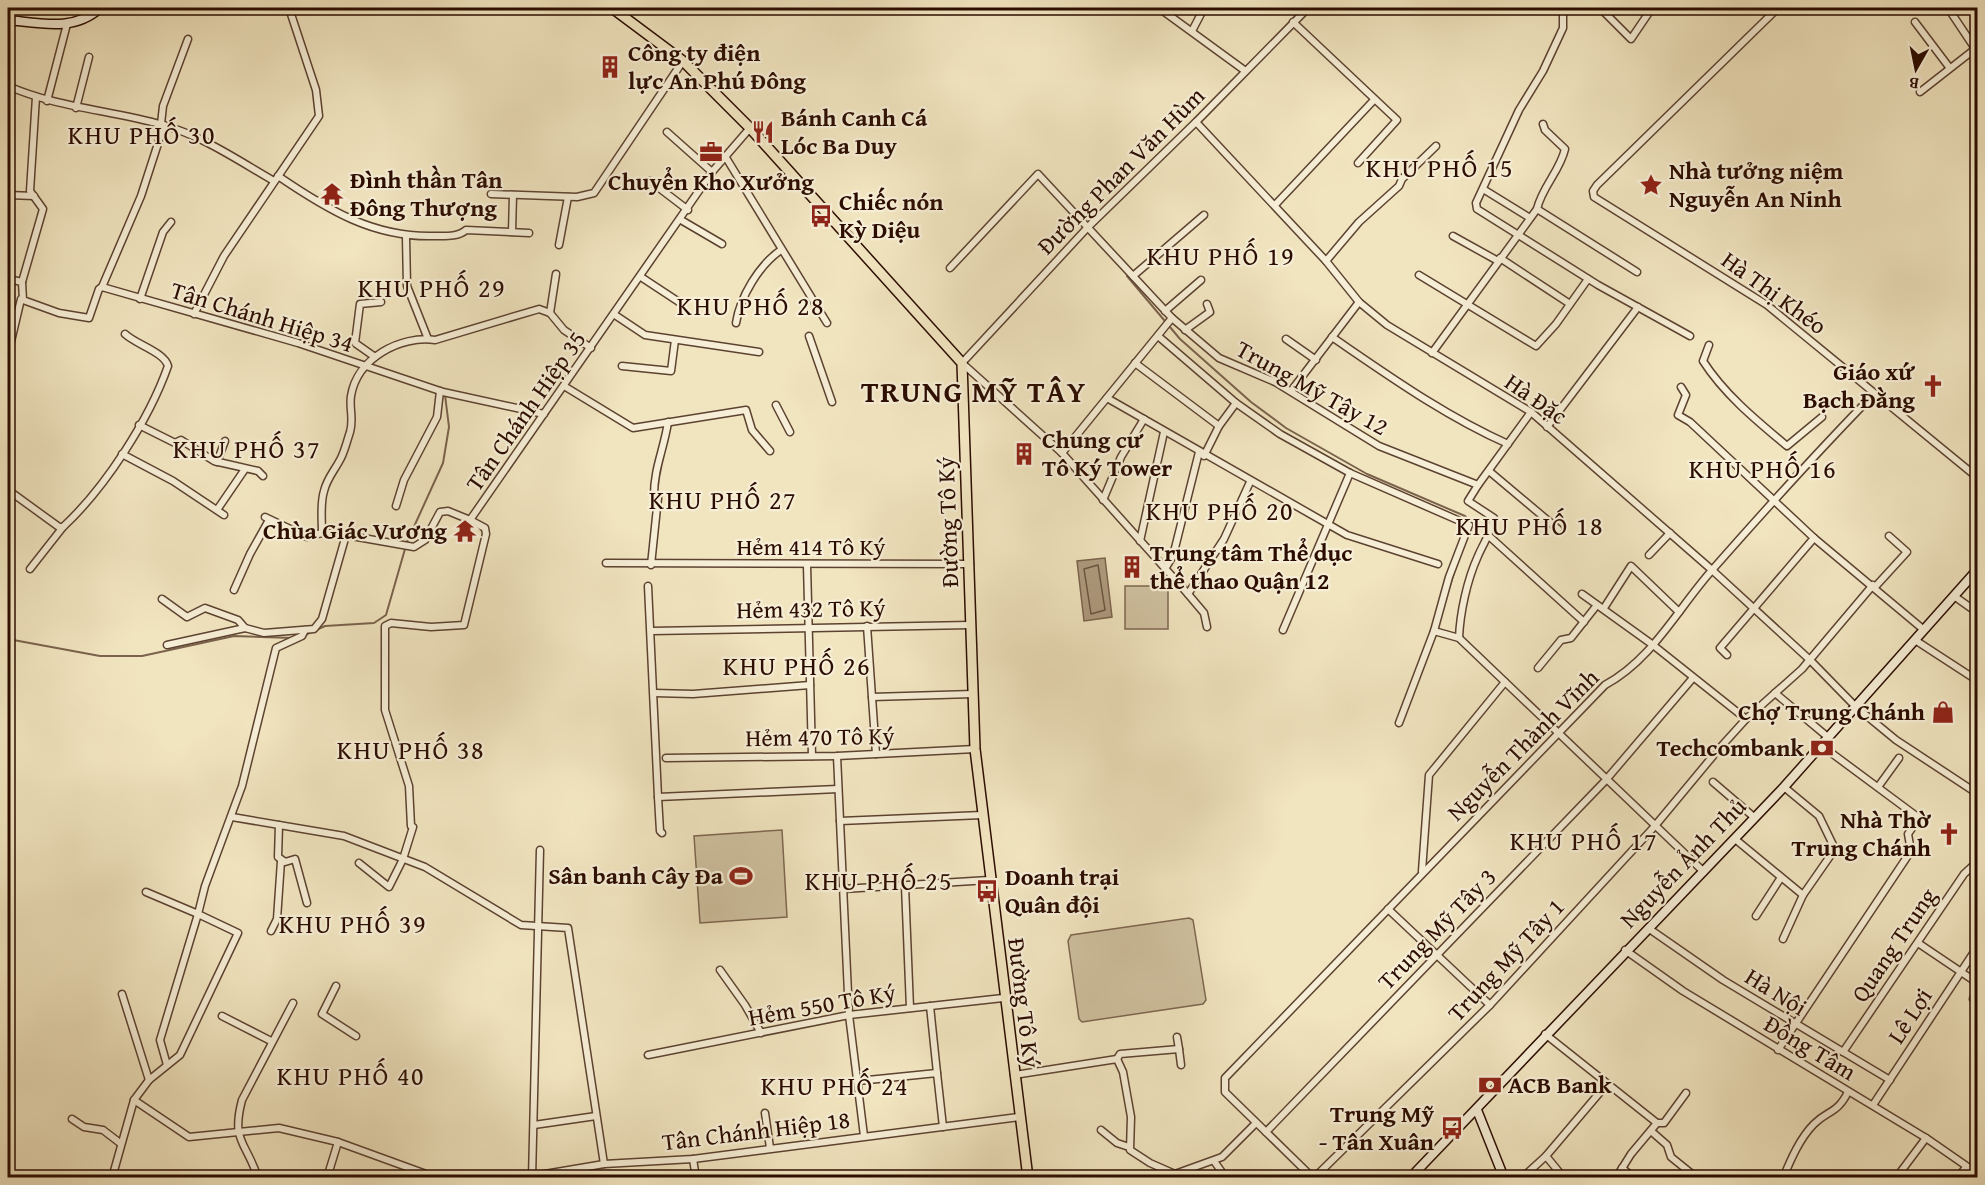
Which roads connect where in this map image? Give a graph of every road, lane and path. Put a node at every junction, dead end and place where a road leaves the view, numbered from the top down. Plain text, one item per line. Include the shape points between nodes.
1 (100, 8) edge
2 (289, 8) edge
3 (612, 8) edge
4 (1158, 8) edge
5 (1308, 8) edge
6 (1563, 8) edge
7 (1600, 8) edge
8 (1652, 8) edge
9 (1778, 8) edge
10 (1948, 8) edge
11 (1203, 11) edge
12 (8, 20) edge
13 (1293, 22) junction
14 (1915, 22) dead end
15 (68, 24) junction
16 (1192, 31) junction
17 (188, 39) dead end
18 (1976, 51) edge
19 (89, 57) dead end
20 (683, 61) junction
21 (1949, 67) junction
22 (1244, 70) junction
23 (8, 86) edge
24 (1920, 92) dead end
25 (36, 97) junction
26 (47, 101) junction
27 (1373, 101) junction
28 (76, 108) junction
29 (1196, 122) junction
30 (1543, 124) dead end
31 (163, 125) junction
32 (750, 128) junction
33 (667, 132) dead end
34 (1436, 146) dead end
35 (725, 156) junction
36 (1358, 163) dead end
37 (712, 172) junction
38 (276, 178) junction
39 (650, 181) dead end
40 (1483, 189) junction
41 (491, 194) dead end
42 (8, 195) edge
43 (513, 195) junction
44 (34, 196) junction
45 (568, 197) junction
46 (1275, 206) junction
47 (1537, 209) junction
48 (688, 210) junction
49 (1204, 215) dead end
50 (1530, 218) junction
51 (681, 220) junction
52 (171, 222) dead end
53 (1088, 227) junction
54 (512, 232) junction
55 (529, 233) dead end
56 (1453, 236) dead end
57 (1517, 236) junction
58 (406, 237) junction
59 (722, 244) dead end
60 (560, 245) dead end
61 (781, 250) junction
62 (1499, 259) junction
63 (1326, 261) junction
64 (950, 268) dead end
65 (1637, 272) dead end
66 (556, 274) dead end
67 (1419, 275) dead end
68 (1133, 276) junction
69 (641, 277) junction
70 (8, 279) edge
71 (1588, 279) junction
72 (1201, 280) dead end
73 (22, 282) junction
74 (102, 288) junction
75 (21, 298) junction
76 (140, 298) junction
77 (381, 302) dead end
78 (1359, 302) junction
79 (1467, 303) junction
80 (682, 304) dead end
81 (1207, 304) dead end
82 (1570, 304) junction
83 (1638, 307) junction
84 (1165, 311) junction
85 (550, 313) junction
86 (194, 314) junction
87 (615, 315) junction
88 (1171, 320) junction
89 (736, 323) dead end
90 (827, 323) dead end
91 (1185, 330) junction
92 (125, 334) dead end
93 (809, 336) dead end
94 (1158, 336) junction
95 (1690, 336) dead end
96 (1332, 337) junction
97 (428, 339) junction
98 (1286, 339) dead end
99 (675, 340) junction
100 (1709, 345) dead end
101 (591, 348) junction
102 (9, 351) dead end
103 (759, 352) dead end
104 (1432, 353) junction
105 (375, 357) junction
106 (1316, 360) junction
107 (962, 363) junction
108 (1135, 363) junction
109 (622, 366) dead end
110 (364, 367) junction
111 (564, 386) junction
112 (1682, 387) dead end
113 (440, 391) junction
114 (1291, 391) junction
115 (1874, 394) junction
116 (1107, 398) junction
117 (832, 402) dead end
118 (1236, 403) junction
119 (776, 405) dead end
120 (1531, 412) junction
121 (544, 414) junction
122 (1822, 417) dead end
123 (1143, 419) junction
124 (668, 422) junction
125 (139, 425) junction
126 (1219, 426) junction
127 (1547, 427) junction
128 (790, 432) dead end
129 (1164, 432) junction
130 (225, 441) dead end
131 (1508, 444) junction
132 (770, 451) dead end
133 (122, 453) junction
134 (1062, 453) junction
135 (1202, 454) junction
136 (217, 462) junction
137 (245, 469) junction
138 (1489, 471) junction
139 (1350, 473) junction
140 (263, 476) dead end
141 (1977, 478) edge
142 (1250, 482) junction
143 (1478, 485) junction
144 (8, 490) edge
145 (1103, 500) junction
146 (1777, 501) junction
147 (396, 506) dead end
148 (217, 510) junction
149 (224, 515) dead end
150 (470, 520) junction
151 (1328, 525) junction
152 (63, 527) junction
153 (1558, 529) dead end
154 (322, 532) junction
155 (1670, 533) junction
156 (349, 534) junction
157 (1888, 536) dead end
158 (1490, 537) junction
159 (1814, 538) junction
160 (1140, 541) junction
161 (1649, 555) dead end
162 (606, 563) dead end
163 (970, 564) junction
164 (1438, 564) dead end
165 (651, 565) junction
166 (807, 565) junction
167 (30, 569) dead end
168 (1165, 569) junction
169 (1977, 569) edge
170 (1712, 570) junction
171 (648, 586) dead end
172 (1874, 586) junction
173 (234, 590) dead end
174 (1188, 594) junction
175 (1582, 594) dead end
176 (1954, 596) junction
177 (162, 599) dead end
178 (1600, 607) junction
179 (1753, 608) junction
180 (1679, 612) junction
181 (1977, 613) edge
182 (1584, 622) junction
183 (970, 625) junction
184 (809, 626) junction
185 (867, 626) junction
186 (1207, 627) dead end
187 (244, 628) junction
188 (1283, 630) dead end
189 (1924, 630) junction
190 (652, 631) junction
191 (1434, 631) junction
192 (304, 634) junction
193 (1459, 638) junction
194 (1915, 639) junction
195 (167, 645) dead end
196 (1653, 645) junction
197 (1727, 655) dead end
198 (1810, 660) junction
199 (1538, 668) dead end
200 (1692, 679) junction
201 (1977, 681) edge
202 (1505, 682) junction
203 (810, 686) junction
204 (654, 693) junction
205 (1775, 693) junction
206 (973, 694) junction
207 (872, 697) junction
208 (1856, 707) junction
209 (1746, 719) junction
210 (1399, 723) dead end
211 (1558, 732) junction
212 (1829, 738) junction
213 (1822, 746) junction
214 (975, 749) junction
215 (1718, 750) dead end
216 (876, 754) junction
217 (812, 756) junction
218 (837, 756) junction
219 (1713, 756) dead end
220 (666, 758) dead end
221 (1899, 758) dead end
222 (1605, 781) junction
223 (1713, 782) dead end
224 (1784, 787) junction
225 (1878, 787) junction
226 (838, 789) junction
227 (1977, 794) edge
228 (658, 797) junction
229 (982, 815) junction
230 (232, 817) junction
231 (1755, 818) junction
232 (840, 821) junction
233 (279, 825) junction
234 (1654, 827) junction
235 (662, 833) dead end
236 (1735, 839) junction
237 (540, 850) dead end
238 (404, 859) junction
239 (280, 861) junction
240 (1977, 861) edge
241 (358, 863) dead end
242 (1422, 872) junction
243 (1704, 872) junction
244 (1780, 879) junction
245 (989, 880) junction
246 (905, 886) junction
247 (843, 889) junction
248 (146, 892) dead end
249 (1803, 896) junction
250 (307, 903) dead end
251 (1388, 909) junction
252 (198, 914) junction
253 (1756, 916) dead end
254 (539, 927) junction
255 (1648, 927) junction
256 (271, 931) dead end
257 (1783, 939) dead end
258 (1918, 943) junction
259 (1977, 946) edge
260 (1625, 950) junction
261 (1437, 954) junction
262 (1975, 956) edge
263 (720, 970) dead end
264 (1959, 972) junction
265 (336, 986) dead end
266 (122, 994) dead end
267 (1003, 998) junction
268 (1973, 999) dead end
269 (293, 1003) dead end
270 (1490, 1005) junction
271 (930, 1006) junction
272 (910, 1008) junction
273 (849, 1015) junction
274 (222, 1016) dead end
275 (1795, 1025) junction
276 (761, 1034) junction
277 (1545, 1034) junction
278 (356, 1036) dead end
279 (1177, 1037) dead end
280 (271, 1041) junction
281 (1179, 1049) junction
282 (1778, 1050) junction
283 (1843, 1052) junction
284 (648, 1055) dead end
285 (1117, 1059) junction
286 (167, 1065) junction
287 (1181, 1065) dead end
288 (937, 1073) junction
289 (1014, 1076) junction
290 (149, 1080) junction
291 (1890, 1080) junction
292 (858, 1081) junction
293 (1607, 1084) junction
294 (1848, 1092) junction
295 (1686, 1093) dead end
296 (134, 1100) junction
297 (1873, 1105) junction
298 (1477, 1110) junction
299 (765, 1113) dead end
300 (596, 1116) junction
301 (1019, 1117) junction
302 (72, 1119) dead end
303 (1256, 1123) junction
304 (1658, 1123) junction
305 (534, 1125) junction
306 (943, 1127) junction
307 (1101, 1130) dead end
308 (1651, 1131) junction
309 (1266, 1132) junction
310 (237, 1133) junction
311 (864, 1136) junction
312 (1926, 1138) junction
313 (338, 1142) junction
314 (120, 1143) junction
315 (1129, 1147) junction
316 (770, 1148) junction
317 (1546, 1156) junction
318 (693, 1159) junction
319 (1214, 1161) junction
320 (604, 1164) junction
321 (1966, 1167) junction
322 (1622, 1168) junction
323 (1977, 1174) edge
324 (1175, 1176) edge
325 (437, 1177) edge
326 (532, 1177) edge
327 (1411, 1177) edge
328 (112, 1178) edge
329 (258, 1178) edge
330 (327, 1178) edge
331 (696, 1178) edge
332 (1028, 1178) edge
333 (1226, 1178) edge
334 (1313, 1178) edge
335 (1504, 1178) edge
336 (1522, 1178) edge
337 (1564, 1178) edge
338 (1616, 1178) edge
339 (1634, 1178) edge
340 (1697, 1178) edge
341 (1783, 1178) edge
342 (1896, 1178) edge
343 (1958, 1178) edge

1 - 15 main road
2 - 38 street via 316,90 319,116
3 - 20 main road
4 - 16 street
5 - 13 street, Đường Phan Văn Hùm
6 - 40 street via 1563,28
7 - 8 street via 1631,39
9 - 115 street, Hà Thị Khéo via 1597,185 1594,197 1767,305
10 - 18 street
11 - 16 street
12 - 15 main road
13 - 22 street, Đường Phan Văn Hùm
13 - 27 street
14 - 21 street
15 - 26 street
16 - 22 street
17 - 31 street via 163,106
18 - 21 street
19 - 28 street
20 - 32 main road
20 - 45 street via 598,189 584,197
21 - 24 street
22 - 29 street, Đường Phan Văn Hùm
23 - 25 street
25 - 26 street
25 - 44 street via 30,191
26 - 28 street
27 - 36 street via 1396,120
27 - 46 street
28 - 31 street
29 - 46 street, Hà Đặc
29 - 53 street, Đường Phan Văn Hùm
30 - 47 street via 1565,149
31 - 38 street
31 - 74 street via 141,196
32 - 35 street, Tân Chánh Hiệp 35
32 - 107 main road
33 - 37 street
34 - 63 street via 1359,222
35 - 37 street, Tân Chánh Hiệp 35
35 - 61 street
37 - 48 street, Tân Chánh Hiệp 35
38 - 58 street via 347,218
38 - 86 street via 224,256
39 - 48 street
40 - 50 street
40 - 57 street via 1477,209
41 - 43 street
42 - 44 street
43 - 45 street
43 - 54 street
44 - 73 street via 43,209
45 - 60 street
46 - 63 street, Hà Đặc
47 - 50 street
47 - 65 street
48 - 51 street, Tân Chánh Hiệp 35
49 - 68 street
50 - 57 street
51 - 59 street
51 - 69 street, Tân Chánh Hiệp 35
52 - 76 street via 163,231
53 - 64 street, Trung Mỹ Tây 12 via 1038,174
53 - 68 street, Trung Mỹ Tây 12
53 - 107 street, Đường Phan Văn Hùm
54 - 55 street
54 - 58 street via 466,230 446,236
56 - 62 street
57 - 62 street
57 - 71 street
58 - 97 street via 407,286
61 - 89 street via 763,266 738,309
61 - 90 street
62 - 79 street
62 - 82 street
63 - 78 street, Hà Đặc
66 - 85 street
67 - 79 street
68 - 84 street, Trung Mỹ Tây 12
69 - 80 street
69 - 87 street, Tân Chánh Hiệp 35
70 - 73 street
71 - 82 street
71 - 83 street
72 - 84 street
73 - 75 street
74 - 75 street via 86,319
74 - 76 street, Tân Chánh Hiệp 34
75 - 102 street
76 - 86 street, Tân Chánh Hiệp 34
77 - 105 street via 360,304 356,333 355,343
78 - 96 street
78 - 104 street, Hà Đặc
79 - 82 street via 1536,346
79 - 104 street
81 - 91 street via 1210,312
83 - 95 street
83 - 127 street
84 - 88 street, Trung Mỹ Tây 12
85 - 97 street via 533,310
85 - 101 street via 564,330
86 - 110 street, Tân Chánh Hiệp 34 via 298,343
87 - 99 street via 645,335
87 - 101 street, Tân Chánh Hiệp 35
88 - 91 street, Trung Mỹ Tây 12
88 - 94 street
91 - 114 street, Trung Mỹ Tây 12 via 1219,358
92 - 125 street via 160,354 167,363
93 - 117 street
94 - 108 street
94 - 118 street
96 - 106 street
96 - 131 street via 1415,394
97 - 105 street via 419,338
98 - 106 street
99 - 103 street
99 - 109 street via 671,371
100 - 122 street via 1703,361 1709,370 1729,394 1787,446
101 - 111 street, Tân Chánh Hiệp 35
104 - 120 street, Hà Đặc
105 - 110 street
106 - 114 street
107 - 134 street
107 - 163 main road, Đường Tô Ký
108 - 116 street
108 - 126 street
110 - 113 street, Tân Chánh Hiệp 34
110 - 154 street via 351,397 351,429 323,492
111 - 121 street, Tân Chánh Hiệp 35
111 - 124 street via 630,427
112 - 146 street via 1686,395 1678,415
113 - 121 street, Tân Chánh Hiệp 34
113 - 147 street via 437,417 404,480
114 - 143 street, Trung Mỹ Tây 12 via 1379,446
115 - 141 street, Hà Thị Khéo
115 - 146 street, Nguyễn Thành Vĩnh
116 - 123 street
116 - 134 street
118 - 126 street
118 - 139 street via 1280,434
119 - 128 street
120 - 127 street, Hà Đặc
120 - 131 street
121 - 150 street, Tân Chánh Hiệp 35
123 - 129 street
123 - 145 street
124 - 132 street via 746,410 752,430
124 - 165 street via 662,455 655,469
125 - 133 street
125 - 136 street via 175,443 181,440
126 - 135 street
127 - 155 street, Hà Đặc
129 - 135 street
129 - 160 street
130 - 136 street
131 - 138 street
133 - 148 street
133 - 152 street
134 - 145 street
135 - 142 street
135 - 168 street via 1173,556
136 - 137 street
137 - 140 street
137 - 148 street
138 - 143 street
138 - 153 street
139 - 151 street
139 - 191 street via 1469,525
142 - 151 street
142 - 174 street via 1224,539
143 - 158 street via 1468,501 1494,518
144 - 152 street
145 - 160 street
146 - 159 street
146 - 170 street, Nguyễn Thành Vĩnh
148 - 149 street
150 - 156 street, Tân Chánh Hiệp 35 via 442,511 422,544 404,547
150 - 238 street via 485,528 486,534 464,626 385,626 385,710 409,786 413,827
151 - 164 street via 1347,535
151 - 188 street
152 - 167 street
154 - 156 street, Tân Chánh Hiệp 35
154 - 173 street, Tân Chánh Hiệp 35 via 307,537 267,518
155 - 161 street
155 - 170 street, Hà Đặc
156 - 192 street via 343,539 321,623
157 - 172 street via 1907,552
158 - 182 street
158 - 193 street via 1478,556
159 - 172 street
159 - 179 street
160 - 168 street
162 - 165 street, Hẻm 414 Tô Ký
163 - 166 street, Hẻm 414 Tô Ký
163 - 183 main road, Đường Tô Ký
165 - 166 street, Hẻm 414 Tô Ký
166 - 184 street
168 - 174 street
169 - 176 main road, Nguyễn Ảnh Thủ
170 - 179 street, Hà Đặc
170 - 180 street, Nguyễn Thành Vĩnh
171 - 190 street
172 - 189 street
172 - 198 street
174 - 186 street via 1204,613
175 - 178 street
176 - 181 street
176 - 189 main road, Nguyễn Ảnh Thủ
177 - 187 street via 187,617 205,608 238,620
178 - 180 street via 1631,566
178 - 182 street
178 - 196 street
179 - 197 street via 1720,648
179 - 198 street, Hà Đặc
180 - 196 street, Nguyễn Thành Vĩnh
182 - 199 street via 1571,638 1561,640
183 - 185 street, Hẻm 432 Tô Ký
183 - 206 main road, Đường Tô Ký
184 - 185 street, Hẻm 432 Tô Ký
184 - 190 street, Hẻm 432 Tô Ký
184 - 203 street
185 - 207 street
187 - 192 street via 271,634
187 - 195 street
189 - 194 main road, Nguyễn Ảnh Thủ
190 - 204 street
191 - 193 street
191 - 210 street
192 - 230 street via 276,648
193 - 202 street
194 - 201 street
194 - 208 main road, Nguyễn Ảnh Thủ
196 - 200 street
196 - 211 street, Nguyễn Thành Vĩnh
198 - 205 street
198 - 208 street, Hà Đặc
200 - 209 street
200 - 222 street, Trung Mỹ Tây 3
202 - 211 street
202 - 242 street via 1429,775
203 - 204 street
203 - 217 street
204 - 228 street
205 - 209 street
205 - 212 street
206 - 207 street
206 - 214 main road, Đường Tô Ký
207 - 216 street
208 - 212 main road, Nguyễn Ảnh Thủ
208 - 227 street, Hà Đặc via 1896,740
209 - 215 street
211 - 222 street
211 - 242 street, Nguyễn Thành Vĩnh
212 - 213 main road, Nguyễn Ảnh Thủ
213 - 224 main road, Nguyễn Ảnh Thủ
213 - 225 street
214 - 216 street, Hẻm 470 Tô Ký
214 - 229 main road, Đường Tô Ký
216 - 218 street, Hẻm 470 Tô Ký
217 - 218 street, Hẻm 470 Tô Ký
217 - 220 street, Hẻm 470 Tô Ký
218 - 226 street
219 - 234 street, Trung Mỹ Tây 1
221 - 225 street
222 - 234 street
222 - 261 street, Trung Mỹ Tây 3
223 - 231 street
224 - 231 main road, Nguyễn Ảnh Thủ
224 - 249 street via 1819,816 1835,849
225 - 275 street via 1919,818 1908,834 1911,851
226 - 228 street
226 - 232 street
228 - 235 street
229 - 232 street
229 - 245 main road, Đường Tô Ký
230 - 233 street
230 - 252 street
231 - 236 main road, Nguyễn Ảnh Thủ
232 - 247 street
233 - 238 street via 344,836
233 - 239 street
234 - 243 street
234 - 270 street, Trung Mỹ Tây 1
236 - 243 main road, Nguyễn Ảnh Thủ
236 - 244 street
237 - 254 street
238 - 241 street via 389,887
238 - 254 street via 425,867 521,925
239 - 250 street via 295,859
239 - 256 street via 277,919
240 - 258 street, Quang Trung
242 - 251 street, Nguyễn Thành Vĩnh
243 - 255 main road, Nguyễn Ảnh Thủ
244 - 249 street
244 - 253 street
245 - 246 street
245 - 267 main road, Đường Tô Ký
246 - 247 street
246 - 272 street
247 - 273 street
248 - 252 street
249 - 257 street
251 - 261 street
251 - 303 street, Nguyễn Thành Vĩnh via 1225,1078 1225,1092
252 - 286 street via 160,1040
252 - 286 street via 238,933 180,1055
254 - 300 street via 568,928
254 - 305 street
255 - 260 main road, Nguyễn Ảnh Thủ
255 - 275 street, Hà Nội
258 - 264 street
258 - 283 street, Quang Trung
259 - 262 street, Lê Lợi
260 - 277 main road, Nguyễn Ảnh Thủ
260 - 282 street, Đồng Tâm
261 - 270 street
261 - 309 street, Trung Mỹ Tây 3
262 - 264 street, Lê Lợi
263 - 276 street
264 - 268 street via 1976,984
264 - 291 street, Lê Lợi
265 - 278 street via 322,1014
266 - 290 street
267 - 271 street, Hẻm 550 Tô Ký
267 - 289 main road, Đường Tô Ký
269 - 280 street
270 - 334 street, Trung Mỹ Tây 1
271 - 272 street, Hẻm 550 Tô Ký
271 - 288 street
272 - 273 street, Hẻm 550 Tô Ký
273 - 276 street, Hẻm 550 Tô Ký
273 - 292 street
274 - 280 street
275 - 282 street
275 - 283 street, Hà Nội
276 - 284 street, Hẻm 550 Tô Ký
277 - 293 street
277 - 298 main road, Nguyễn Ảnh Thủ
279 - 281 street
280 - 310 street via 242,1100
281 - 285 street via 1120,1054
281 - 287 street
282 - 294 street, Đồng Tâm
283 - 291 street, Hà Nội
285 - 289 street
285 - 315 street via 1131,1117
286 - 290 street
288 - 292 street
288 - 306 street
289 - 301 main road, Đường Tô Ký
290 - 296 street
291 - 297 street, Lê Lợi
292 - 311 street
293 - 304 street
293 - 317 street
294 - 297 street, Đồng Tâm
294 - 341 street via 1835,1112 1815,1123
295 - 304 street via 1664,1123
296 - 310 street via 189,1137
296 - 314 street
297 - 312 street, Đồng Tâm
298 - 327 main road, Nguyễn Ảnh Thủ
298 - 335 main road
299 - 316 street
300 - 305 street
300 - 320 street
301 - 306 street, Tân Chánh Hiệp 18
301 - 332 main road, Đường Tô Ký
302 - 314 street via 84,1127 103,1130
303 - 309 street
303 - 319 street
304 - 308 street
305 - 326 street
306 - 311 street, Tân Chánh Hiệp 18
307 - 315 street
308 - 322 street
308 - 340 street via 1667,1145 1671,1157
309 - 334 street
310 - 313 street via 279,1128
310 - 329 street
311 - 316 street, Tân Chánh Hiệp 18
312 - 321 street, Đồng Tâm
312 - 342 street
313 - 325 street
313 - 330 street
314 - 328 street
315 - 324 street
316 - 318 street, Tân Chánh Hiệp 18
317 - 336 street
317 - 337 street
318 - 320 street, Tân Chánh Hiệp 18
318 - 331 street
319 - 324 street
319 - 333 street
320 - 326 street, Tân Chánh Hiệp 18
321 - 323 street, Đồng Tâm
321 - 343 street
322 - 338 street
322 - 339 street

